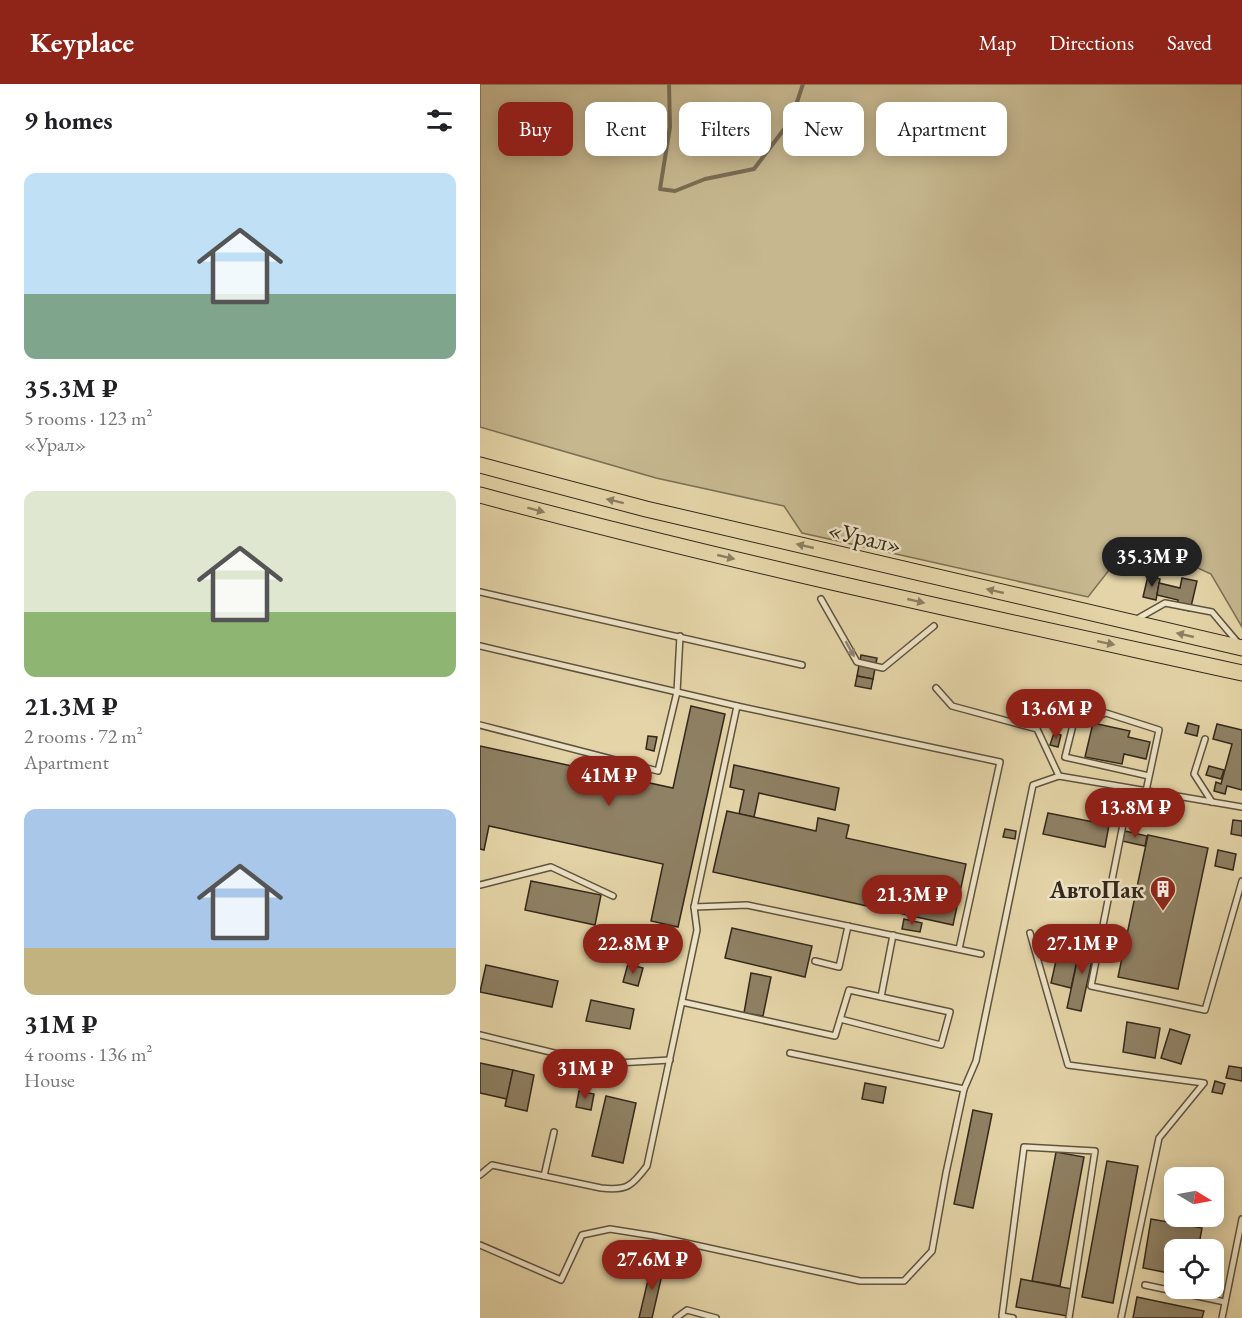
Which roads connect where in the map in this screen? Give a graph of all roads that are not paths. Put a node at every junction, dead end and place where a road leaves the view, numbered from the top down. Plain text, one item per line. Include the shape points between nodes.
1 (480, 465) edge
2 (480, 495) edge
3 (480, 592) edge
4 (821, 598) dead end
5 (1131, 623) junction
6 (934, 626) dead end
7 (680, 636) junction
8 (480, 646) edge
9 (1242, 647) edge
10 (802, 665) dead end
11 (1242, 673) edge
12 (936, 688) dead end
13 (677, 692) junction
14 (737, 706) junction
15 (480, 725) edge
16 (1205, 740) dead end
17 (1059, 776) junction
18 (1149, 776) junction
19 (1130, 789) junction
20 (1146, 791) junction
21 (1212, 802) junction
22 (1242, 807) edge
23 (1242, 881) edge
24 (480, 885) edge
25 (613, 896) dead end
26 (694, 907) junction
27 (848, 926) junction
28 (1030, 933) dead end
29 (893, 936) junction
30 (959, 949) junction
31 (981, 954) dead end
32 (814, 961) dead end
33 (881, 997) junction
34 (682, 1002) junction
35 (840, 1019) junction
36 (480, 1035) edge
37 (790, 1053) dead end
38 (670, 1060) junction
39 (964, 1089) junction
40 (554, 1132) dead end
41 (480, 1175) edge
42 (544, 1176) junction
43 (1242, 1219) edge
44 (480, 1245) edge
45 (1145, 1286) dead end
46 (1225, 1302) junction
47 (676, 1318) edge
48 (716, 1318) edge
49 (1013, 1318) edge
50 (1069, 1318) edge
51 (1121, 1318) edge
52 (1222, 1318) edge

5 -> 1 main road, «Урал» via 646,509
2 -> 11 main road via 750,563
3 - 7 lane
4 -> 6 lane via 857,662 883,668
9 -> 5 main road, «Урал»
5 - 9 lane via 1165,603 1212,612
7 - 10 lane
7 - 13 lane
8 - 13 lane
12 - 17 lane via 952,706 1037,729
13 - 14 lane
13 - 15 lane via 658,771
14 - 26 lane
14 - 30 lane via 1000,762
16 - 21 lane via 1194,774
17 - 19 lane
17 - 39 lane via 1033,785 976,1061
18 - 18 lane via 1159,730 1106,713 1073,725 1065,757
18 - 20 lane
19 - 20 lane
19 - 23 lane via 1091,986 1205,1010
20 - 21 lane
21 - 22 lane
24 - 25 lane via 551,867
26 - 27 lane via 747,905
26 - 34 lane via 697,930
27 - 29 lane
27 - 32 lane via 839,967
28 - 51 lane via 1068,1065 1204,1083 1158,1138
29 - 30 lane
29 - 33 lane
30 - 31 lane
33 - 35 lane via 849,990
33 - 35 lane via 950,1012 941,1045
34 - 35 lane via 834,1036
34 - 38 lane
36 - 38 lane via 600,1064
37 - 39 lane
38 - 42 lane via 647,1166 634,1184 619,1190
39 - 44 lane via 932,1251 904,1281 860,1281 610,1229 582,1235 561,1280
40 - 42 lane
41 - 42 lane via 492,1165
43 - 46 lane
45 - 46 lane
46 - 52 lane
47 - 48 lane via 687,1310
49 - 50 lane via 1002,1316 1024,1147 1095,1151

